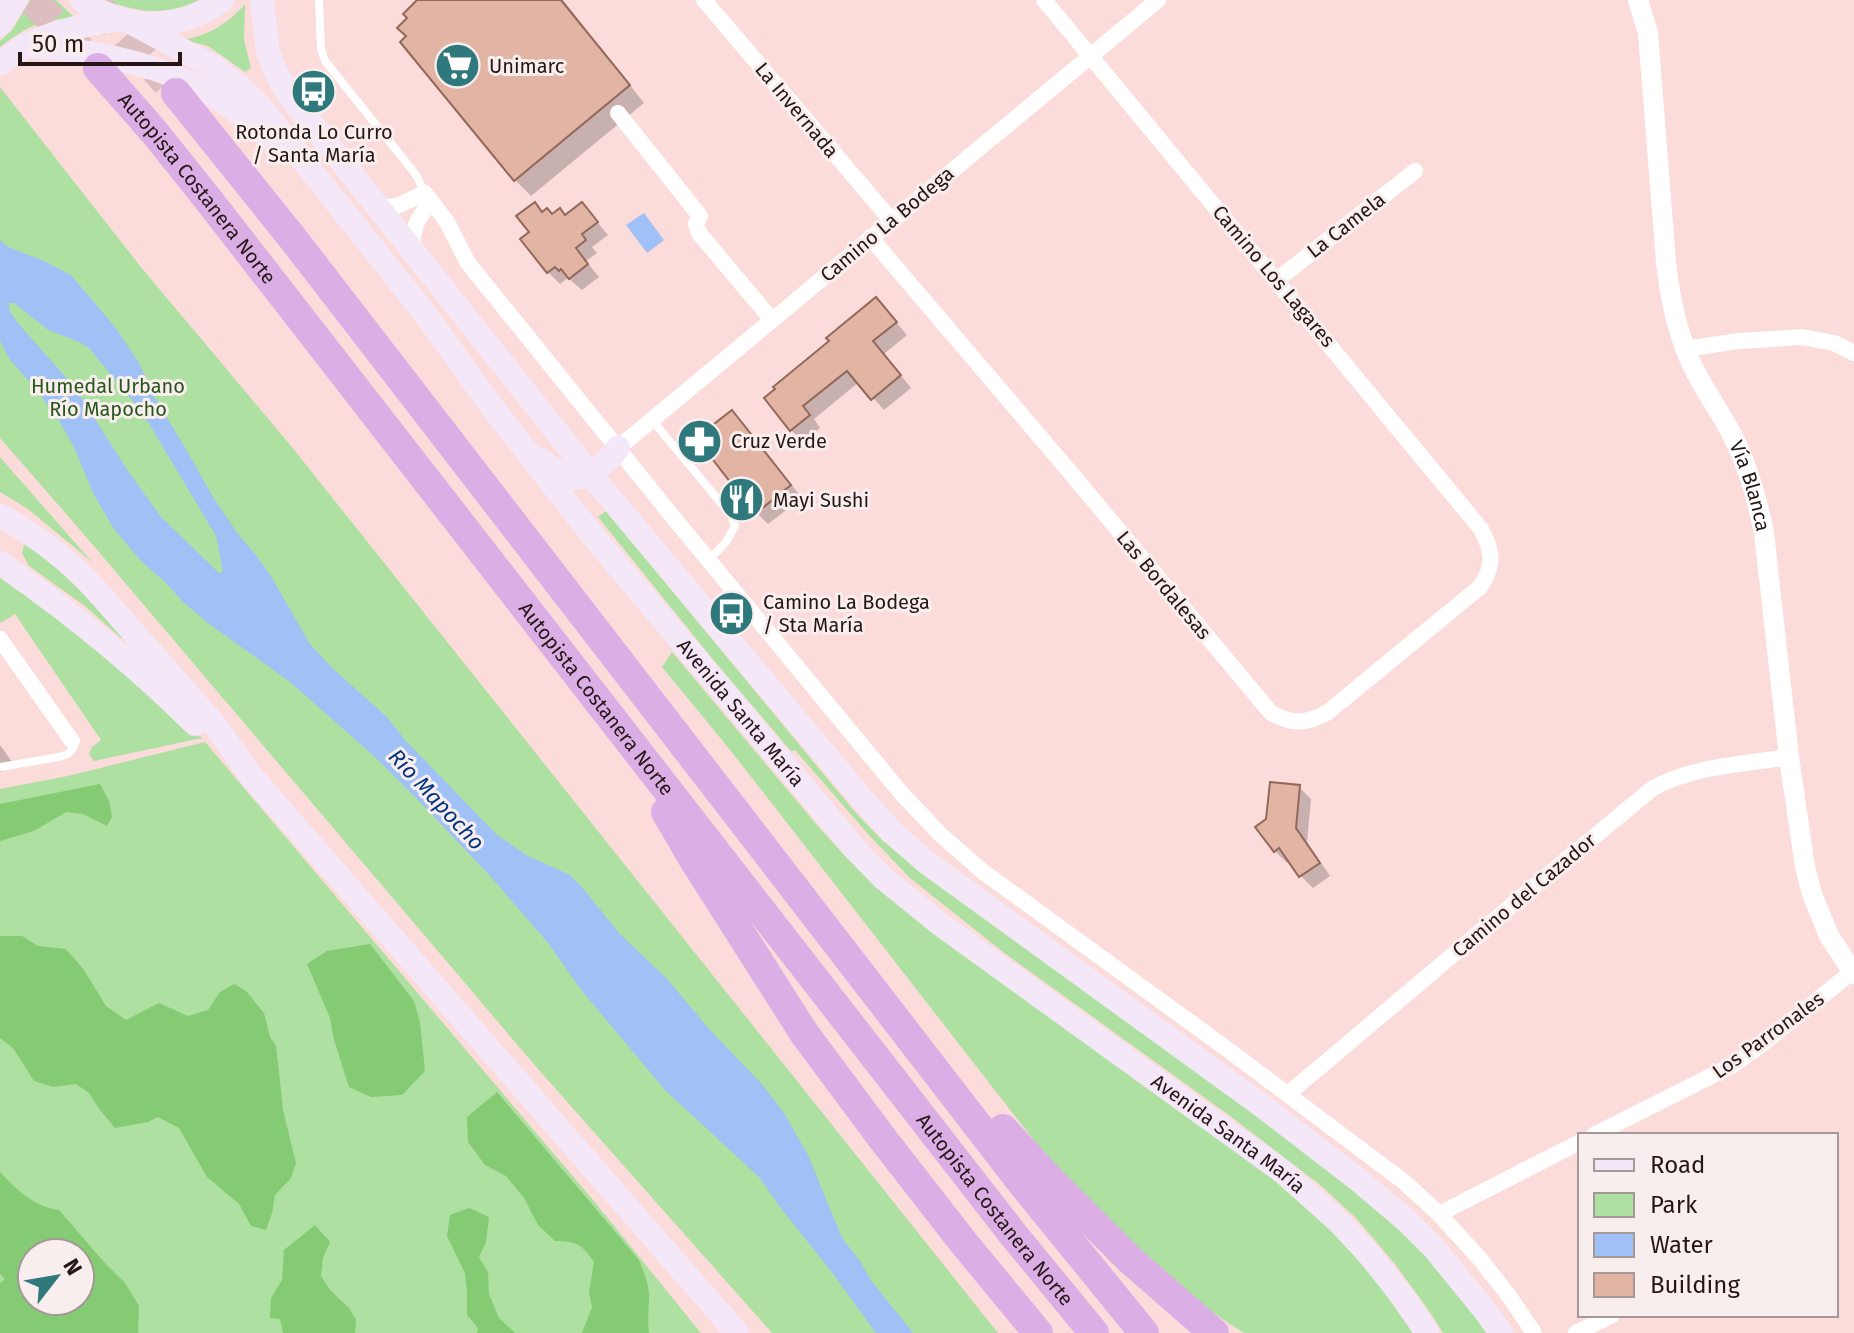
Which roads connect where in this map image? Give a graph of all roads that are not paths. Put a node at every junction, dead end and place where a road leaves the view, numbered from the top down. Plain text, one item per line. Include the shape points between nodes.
1 (16, 0) edge
2 (82, 0) edge
3 (222, 0) edge
4 (262, 0) edge
5 (319, 0) edge
6 (704, 0) edge
7 (1044, 0) edge
8 (1158, 0) edge
9 (1638, 0) edge
10 (124, 21) junction
11 (0, 24) edge
12 (10, 56) edge
13 (1091, 56) junction
14 (98, 68) tunnel mouth
15 (176, 93) tunnel mouth
16 (618, 113) dead end
17 (1415, 171) dead end
18 (315, 174) junction
19 (428, 198) junction
20 (380, 208) junction
21 (891, 220) junction
22 (870, 237) junction
23 (413, 250) junction
24 (1277, 280) junction
25 (772, 320) junction
26 (1684, 349) junction
27 (1854, 353) edge
28 (651, 420) junction
29 (557, 432) junction
30 (524, 448) junction
31 (618, 448) junction
32 (591, 475) junction
33 (7, 520) edge
34 (1492, 559) joint
35 (709, 560) junction
36 (0, 562) edge
37 (0, 639) edge
38 (626, 735) junction
39 (72, 741) joint
40 (1789, 757) junction
41 (0, 767) edge
42 (252, 777) junction
43 (851, 962) junction
44 (1853, 973) edge
45 (1288, 1094) junction
46 (1598, 1133) edge
47 (1578, 1143) edge
48 (1439, 1214) junction
49 (1608, 1317) edge
50 (737, 1333) edge
51 (1038, 1333) edge
52 (1094, 1333) edge
53 (1144, 1333) edge
54 (1214, 1333) edge
55 (1427, 1333) edge
56 (1501, 1333) edge
57 (1534, 1333) edge
58 (1576, 1333) edge

1 - 11 main road
2 - 10 main road, Avenida Santa María
3 - 10 main road via 184,20
4 - 20 main road, Avenida Santa María via 268,52 288,94
5 - 19 lane via 325,61 417,176
6 - 21 street, La Invernada
7 - 13 street, Camino Los Lagares
8 - 13 street, Camino La Bodega
9 - 26 street, Vía Blanca via 1648,33 1669,291
10 - 12 main road via 54,33
10 - 18 main road, Avenida Santa María via 238,85
12 - 18 main road via 83,51 193,83
13 - 21 street, Camino La Bodega
13 - 24 street, Camino Los Lagares
14 - 38 highway, Autopista Costanera Norte via 207,198
15 - 43 highway, Autopista Costanera Norte
16 - 25 street via 700,216 699,233
17 - 24 street, La Camela
18 - 30 main road, Avenida Santa María
19 - 20 street
19 - 23 street via 412,232
19 - 31 street via 468,263
20 - 23 main road, Avenida Santa María
21 - 22 street, Camino La Bodega
22 - 25 street, Camino La Bodega
22 - 34 street, Las Bordalesas via 1271,713 1284,721 1313,720 1328,712 1480,587
23 - 29 main road, Avenida Santa María
24 - 34 street, Camino Los Lagares via 1481,529
25 - 28 street, Camino La Bodega
26 - 27 street via 1802,337
26 - 40 street, Vía Blanca via 1736,442 1757,501
28 - 31 street, Camino La Bodega
28 - 35 lane via 731,515 735,526
29 - 31 main road via 586,445
29 - 32 main road, Avenida Santa María
30 - 32 main road via 568,476
30 - 55 main road, Avenida Santa María via 883,878 1283,1172 1367,1252
31 - 32 main road
31 - 35 street
32 - 56 main road, Avenida Santa María via 892,832 1361,1182 1434,1248
33 - 36 main road via 10,544
33 - 42 main road via 66,560 96,590 214,724
35 - 45 street via 941,835 982,871
36 - 42 main road via 120,654
37 - 39 street
38 - 51 highway via 694,860 804,1033
38 - 52 highway, Autopista Costanera Norte
39 - 41 lane via 68,754
40 - 44 street, Vía Blanca via 1812,894 1829,936
40 - 45 street, Camino del Cazador via 1688,773 1653,788
42 - 50 main road
43 - 53 highway, Autopista Costanera Norte
43 - 54 highway via 1052,1182
44 - 46 street, Los Parronales via 1733,1065
45 - 48 street
47 - 48 street
48 - 57 street via 1490,1271
49 - 58 street

